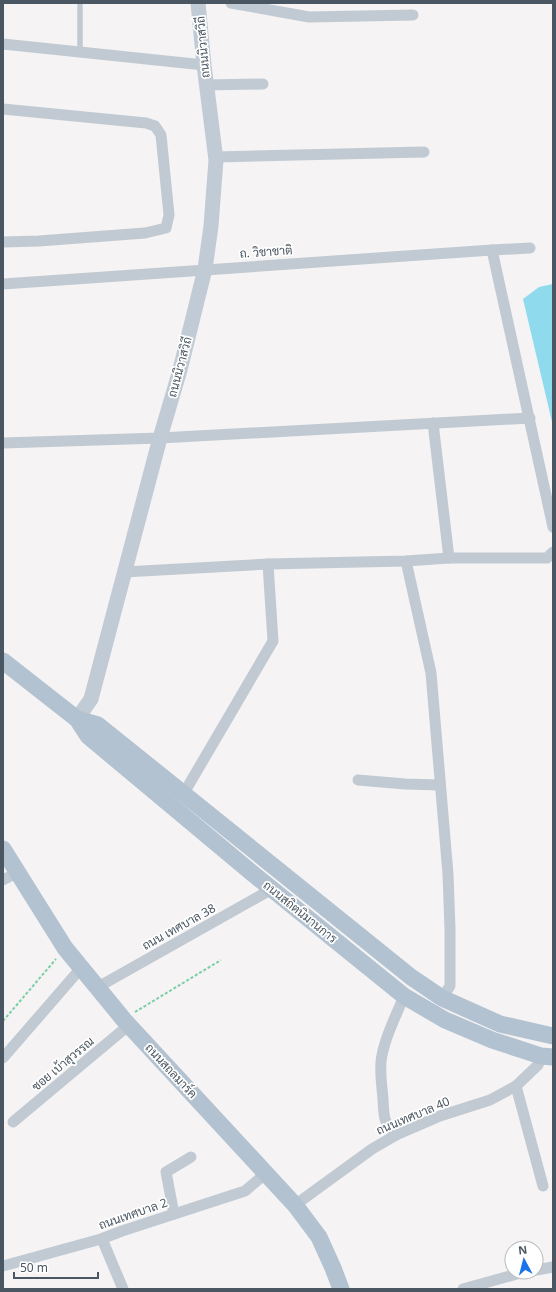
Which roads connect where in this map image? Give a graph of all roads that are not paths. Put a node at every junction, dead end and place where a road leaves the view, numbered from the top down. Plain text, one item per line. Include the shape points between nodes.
1 (80, 3) edge
2 (198, 3) edge
3 (232, 3) edge
4 (413, 15) dead end
5 (3, 44) edge
6 (80, 52) junction
7 (204, 65) junction
8 (262, 84) dead end
9 (206, 85) junction
10 (3, 109) edge
11 (424, 152) dead end
12 (216, 157) junction
13 (3, 242) edge
14 (530, 248) dead end
15 (492, 250) junction
16 (205, 269) junction
17 (3, 284) edge
18 (530, 418) junction
19 (433, 423) junction
20 (160, 438) junction
21 (3, 443) edge
22 (553, 527) edge
23 (553, 552) edge
24 (449, 558) junction
25 (406, 561) junction
26 (268, 564) junction
27 (124, 572) junction
28 (3, 661) edge
29 (77, 719) junction
30 (358, 780) dead end
31 (440, 785) junction
32 (184, 793) junction
33 (3, 849) edge
34 (10, 876) edge
35 (272, 889) junction
36 (82, 968) junction
37 (98, 987) junction
38 (404, 996) junction
39 (442, 998) junction
40 (126, 1023) junction
41 (553, 1036) edge
42 (547, 1056) edge
43 (3, 1058) edge
44 (516, 1086) junction
45 (13, 1122) dead end
46 (396, 1135) junction
47 (191, 1157) dead end
48 (266, 1174) junction
49 (543, 1186) dead end
50 (295, 1205) junction
51 (174, 1214) junction
52 (102, 1239) junction
53 (3, 1266) edge
54 (504, 1278) edge
55 (123, 1289) edge
56 (341, 1289) edge
57 (463, 1289) edge

1 - 6 lane
2 - 7 main road, ถนนนิวาสวิถี
3 - 4 street via 309,17
5 - 6 street
6 - 7 street
7 - 9 main road, ถนนนิวาสวิถี
8 - 9 street
9 - 12 main road, ถนนนิวาสวิถี
10 - 13 street via 155,126 161,135 169,215 166,228 145,233
11 - 12 street
12 - 16 main road, ถนนนิวาสวิถี
14 - 15 street, ถ. วิชาชาติ
15 - 16 street, ถ. วิชาชาติ
15 - 18 street
16 - 17 street, ถ. วิชาชาติ
16 - 20 main road, ถนนนิวาสวิถี
18 - 19 street
18 - 22 street
19 - 20 street
19 - 24 street
20 - 21 street
20 - 27 main road, ถนนนิวาสวิถี
23 - 24 street via 547,558
24 - 25 street
25 - 26 street
25 - 31 street via 431,673
26 - 27 street
26 - 32 street via 273,641
27 - 29 main road, ถนนนิวาสวิถี via 91,699
28 - 29 main road, ถนนสถิตนิมานการ
29 - 32 main road, ถนนสถิตนิมานการ via 98,725
29 - 35 main road, ถนนสถิตนิมานการ via 88,736
30 - 31 street
31 - 39 street via 450,929 450,986
32 - 39 main road, ถนนสถิตนิมานการ via 411,977
33 - 34 main road, ถนนสถลมาร์ค
34 - 36 main road, ถนนสถลมาร์ค
35 - 37 street, ถนน เทศบาล 38
35 - 38 main road, ถนนสถิตนิมานการ
36 - 37 main road, ถนนสถลมาร์ค
36 - 43 street
37 - 40 main road, ถนนสถลมาร์ค
38 - 42 main road, ถนนสถิตนิมานการ via 445,1020 492,1040
38 - 46 street via 381,1061 385,1118 388,1127
39 - 41 main road, ถนนสถิตนิมานการ via 500,1024
40 - 45 street, ซอย เบ้าสุวรรณ
40 - 48 main road, ถนนสถลมาร์ค
42 - 44 street, ถนนเทศบาล 40
44 - 46 street, ถนนเทศบาล 40 via 490,1100 440,1116
44 - 49 street
46 - 50 street, ถนนเทศบาล 40 via 372,1149
47 - 51 street via 166,1172
48 - 50 main road, ถนนสถลมาร์ค
48 - 51 street, ถนนเทศบาล 2 via 245,1191
50 - 56 main road, ถนนสถลมาร์ค via 319,1237
51 - 52 street, ถนนเทศบาล 2
52 - 53 street, ถนนเทศบาล 2
52 - 55 street
54 - 57 street

